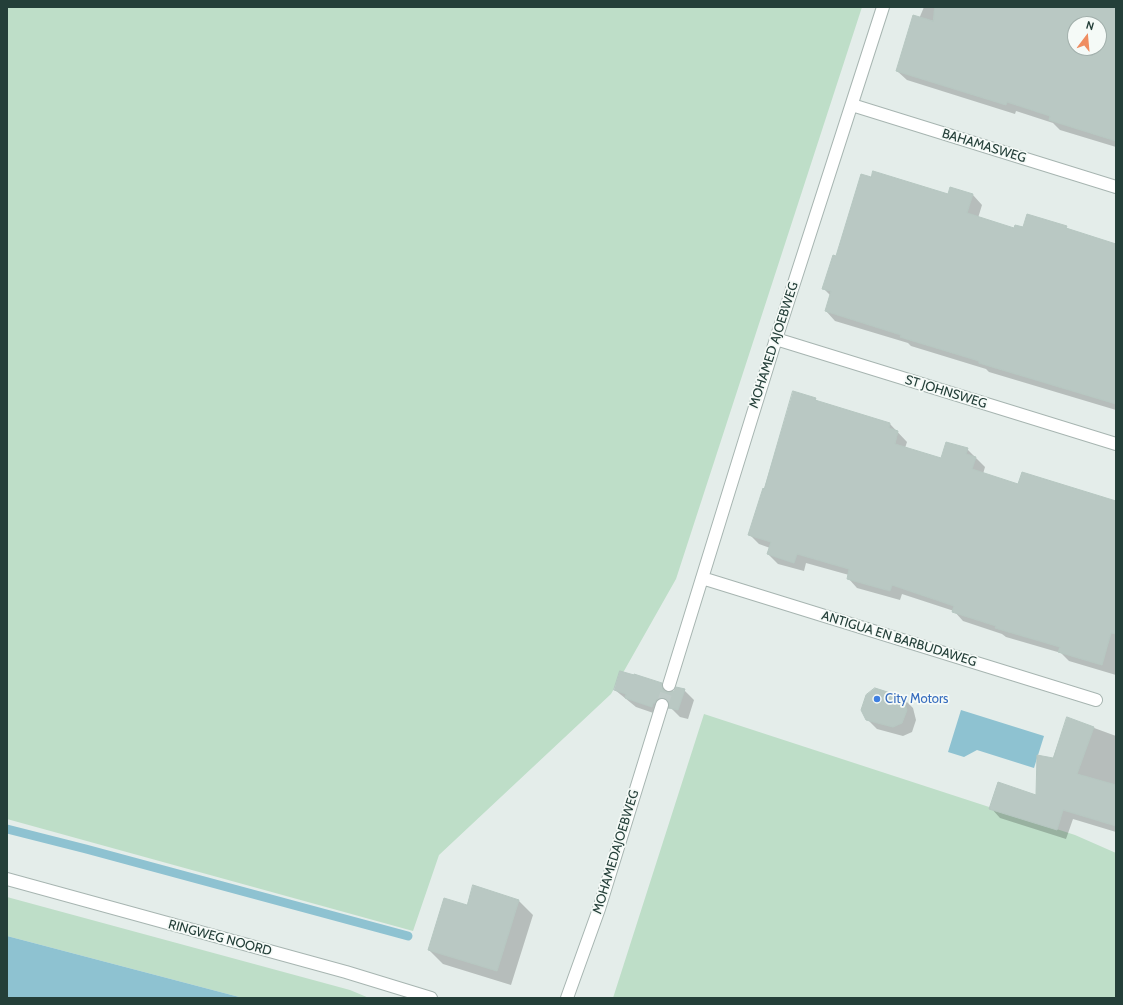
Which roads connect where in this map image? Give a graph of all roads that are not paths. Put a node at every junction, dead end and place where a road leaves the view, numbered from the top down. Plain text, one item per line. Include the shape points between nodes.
1 (883, 7) edge
2 (852, 105) junction
3 (1116, 187) edge
4 (776, 339) junction
5 (1116, 444) edge
6 (702, 578) junction
7 (669, 685) tunnel mouth
8 (1096, 700) dead end
9 (662, 705) tunnel mouth
10 (7, 879) edge
11 (413, 995) edge
12 (431, 998) edge
13 (567, 998) edge

1 - 2 street, MOHAMED AJOEBWEG
2 - 3 street, BAHAMASWEG
2 - 4 street, MOHAMED AJOEBWEG
4 - 5 street, ST JOHNSWEG
4 - 6 street, MOHAMED AJOEBWEG
6 - 7 street, MOHAMED AJOEBWEG
6 - 8 street, ANTIGUA EN BARBUDAWEG
9 - 13 street, MOHAMEDAJOEBWEG via 599,909
10 - 11 street, RINGWEG NOORD via 338,970
11 - 12 street, RINGWEG NOORD

